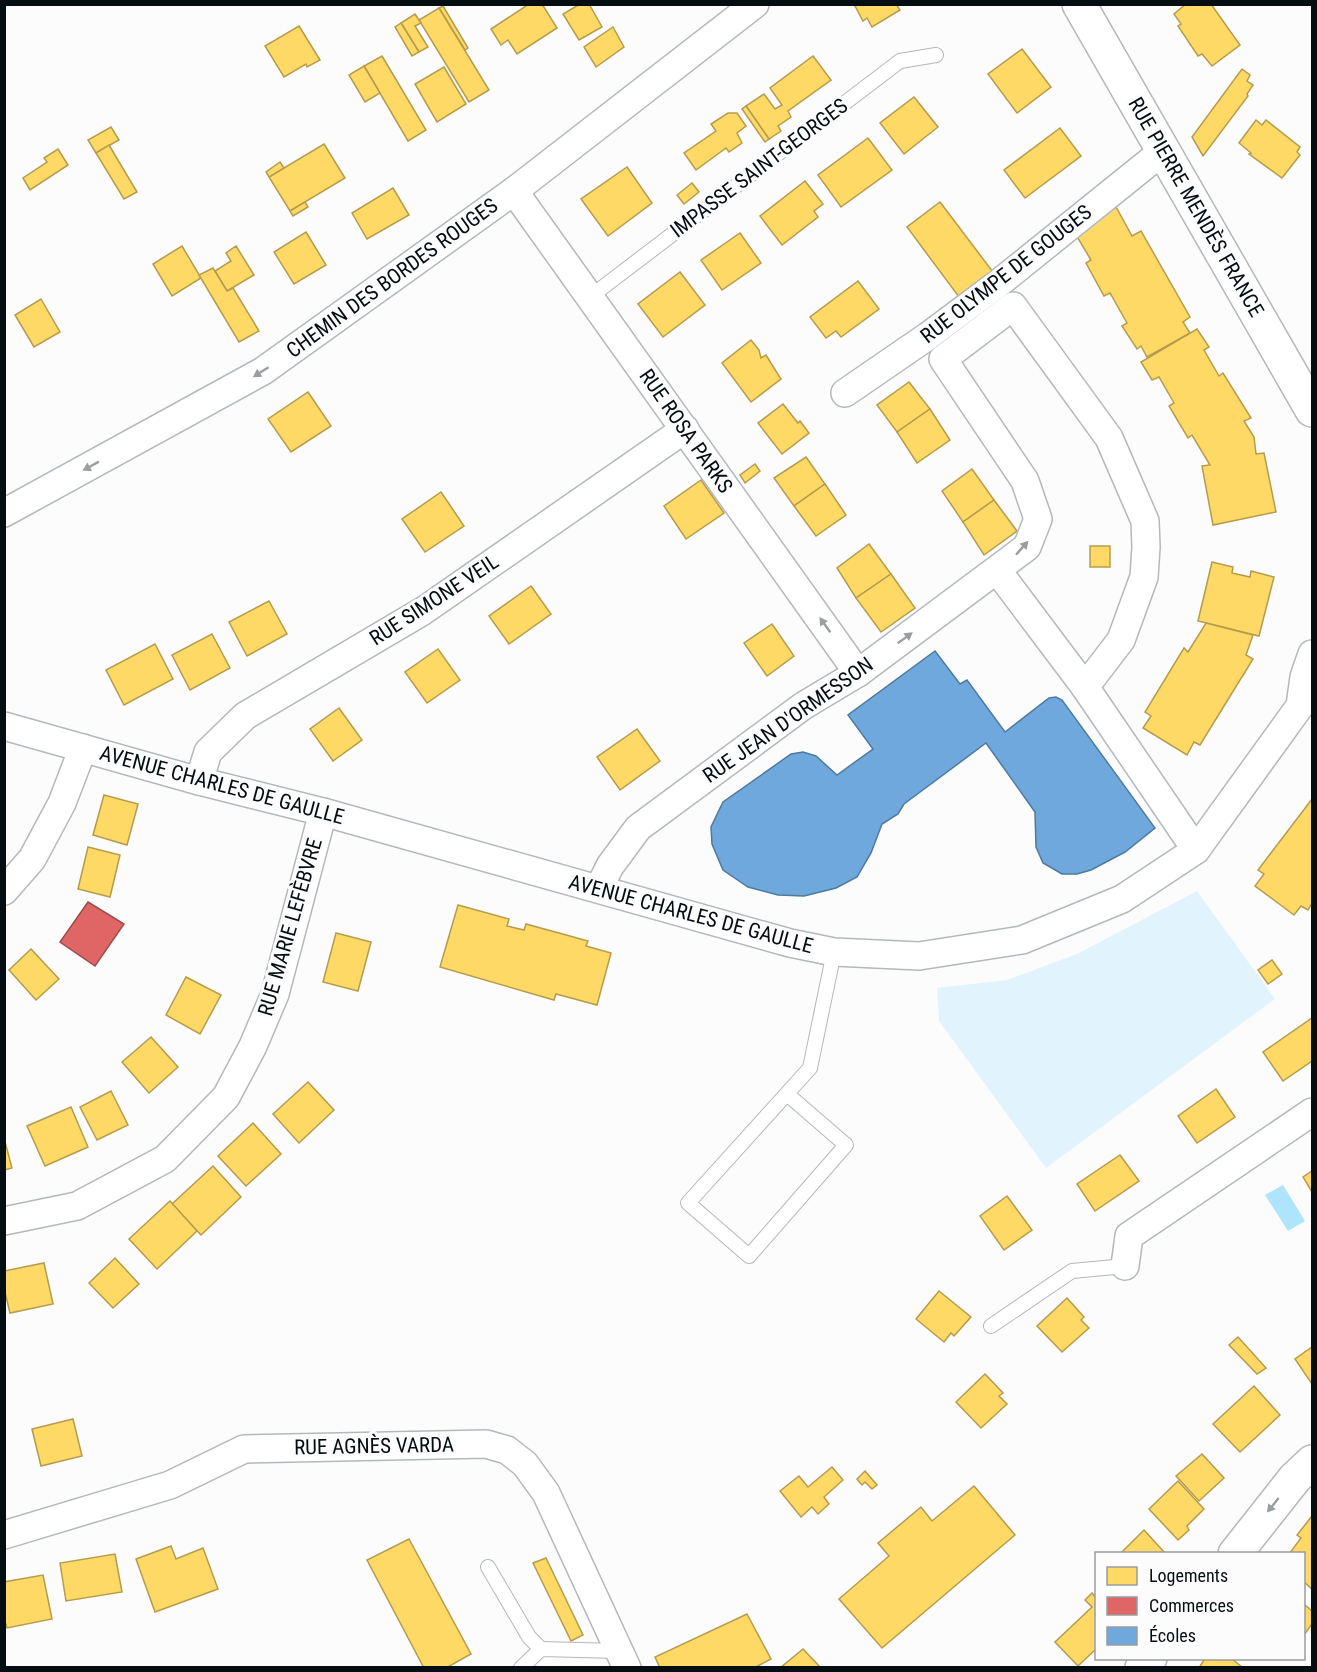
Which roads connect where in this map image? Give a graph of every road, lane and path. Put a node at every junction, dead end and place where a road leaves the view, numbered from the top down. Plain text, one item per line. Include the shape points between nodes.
1 (755, 4) edge
2 (1079, 4) edge
3 (936, 55) dead end
4 (1163, 151) junction
5 (514, 191) junction
6 (590, 297) junction
7 (845, 393) dead end
8 (1312, 410) edge
9 (685, 429) junction
10 (4, 513) edge
11 (1038, 519) joint
12 (997, 570) junction
13 (1312, 654) edge
14 (858, 673) junction
15 (1085, 687) junction
16 (1306, 703) edge
17 (4, 726) edge
18 (83, 748) junction
19 (199, 781) junction
20 (324, 812) junction
21 (1196, 850) junction
22 (599, 888) junction
23 (4, 891) edge
24 (834, 952) junction
25 (787, 1094) junction
26 (1312, 1112) edge
27 (4, 1221) edge
28 (1125, 1266) joint
29 (991, 1326) dead end
30 (1312, 1462) edge
31 (4, 1534) edge
32 (1237, 1552) edge
33 (488, 1567) dead end
34 (541, 1649) junction
35 (623, 1659) edge
36 (521, 1668) edge

1 - 5 street, CHEMIN DES BORDES ROUGES
2 - 4 street, RUE PIERRE MENDÈS FRANCE
3 - 6 lane, IMPASSE SAINT-GEORGES via 900,61
4 - 7 street, RUE OLYMPE DE GOUGES via 999,283
4 - 8 street, RUE PIERRE MENDÈS FRANCE
5 - 6 street, RUE ROSA PARKS
5 -> 10 street, CHEMIN DES BORDES ROUGES via 263,372
6 - 9 street, RUE ROSA PARKS
14 -> 9 street, RUE ROSA PARKS
9 - 19 street, RUE SIMONE VEIL via 423,611 245,716 208,752
12 -> 11 street, RUE JEAN D'ORMESSON via 1027,547
11 - 15 street, RUE OLYMPE DE GOUGES via 1025,481 944,359 1013,306 1109,438 1145,521 1144,577 1121,640
14 -> 12 street, RUE JEAN D'ORMESSON
12 - 15 street
13 - 16 street, AVENUE CHARLES DE GAULLE via 1304,676
14 - 22 street, RUE JEAN D'ORMESSON via 804,706 638,828
15 - 21 street
16 - 21 street, AVENUE CHARLES DE GAULLE
17 - 18 street, AVENUE CHARLES DE GAULLE
18 - 19 street, AVENUE CHARLES DE GAULLE
18 - 23 street via 62,803 32,859
19 - 20 street, AVENUE CHARLES DE GAULLE
20 - 22 street, AVENUE CHARLES DE GAULLE
20 - 27 street, RUE MARIE LEFÈBVRE via 275,994 254,1046 226,1097 165,1160 77,1206
21 - 24 street, AVENUE CHARLES DE GAULLE via 1122,899 1022,940 919,956
22 - 24 street, AVENUE CHARLES DE GAULLE
24 - 25 lane via 810,1068
25 - 25 lane via 846,1145 749,1256 688,1203
26 - 28 street via 1129,1236
28 - 29 lane via 1072,1271
30 -> 32 street
31 - 35 street, RUE AGNÈS VARDA via 170,1485 244,1449 486,1444 507,1450 525,1464 546,1493
33 - 34 lane via 529,1636
34 - 35 lane
34 - 36 lane

